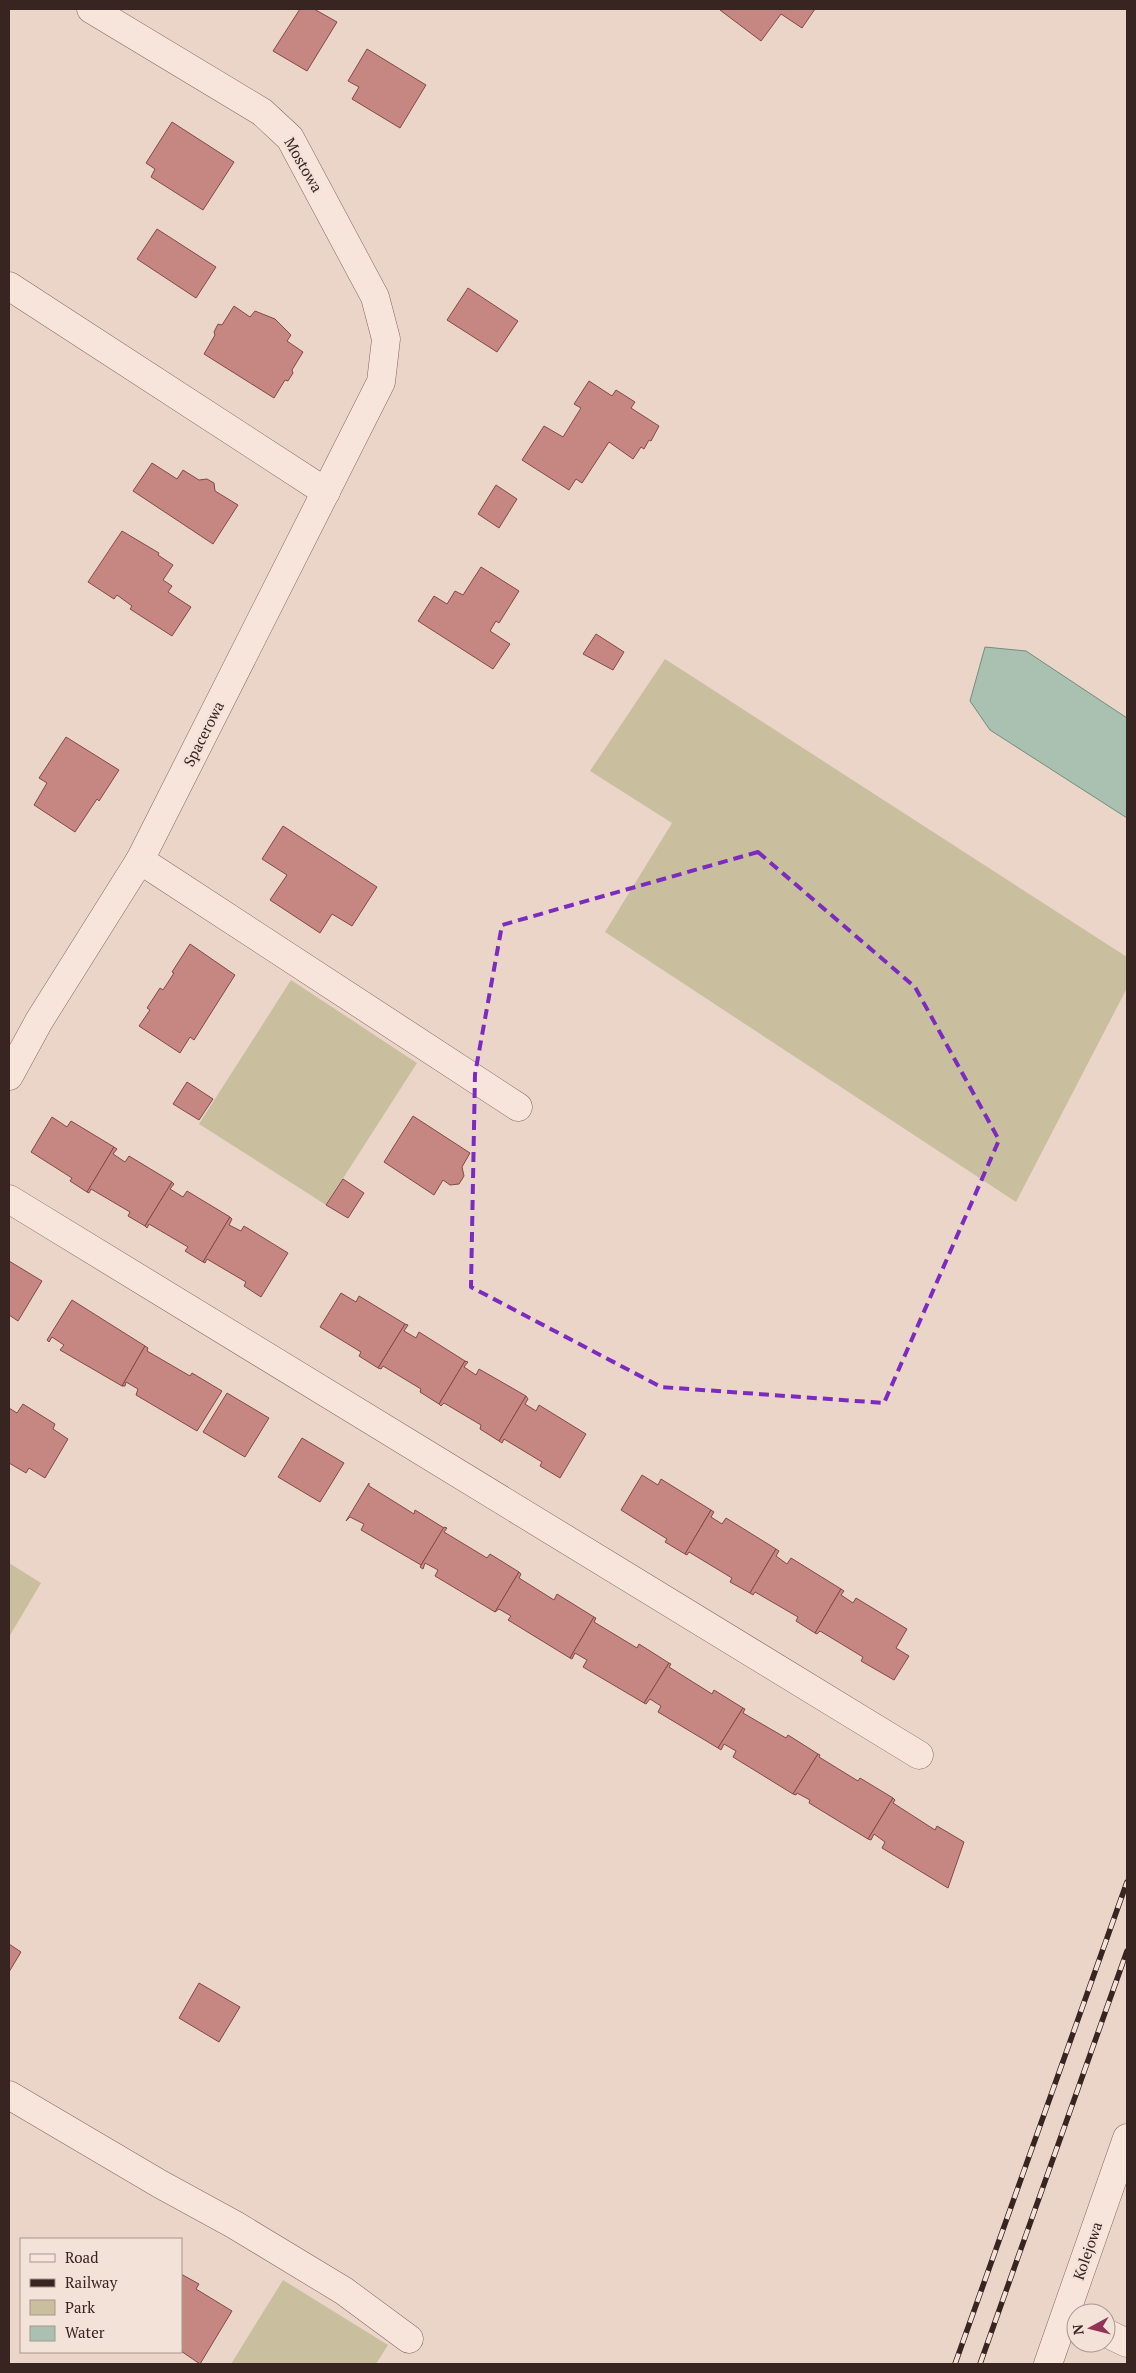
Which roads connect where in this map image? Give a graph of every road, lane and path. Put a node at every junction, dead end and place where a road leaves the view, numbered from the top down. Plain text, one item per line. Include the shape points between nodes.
1 (91, 9) edge
2 (9, 286) edge
3 (382, 382) joint
4 (326, 492) junction
5 (140, 860) junction
6 (9, 1076) edge
7 (518, 1107) dead end
8 (9, 1199) edge
9 (919, 1755) dead end
10 (9, 2094) edge
11 (1127, 2138) edge
12 (1075, 2303) edge
13 (1066, 2326) edge
14 (409, 2338) dead end
15 (1048, 2364) edge

1 - 3 street, Mostowa via 262,112 290,138 376,297 386,339
2 - 4 street
3 - 4 street, Spacerowa
4 - 5 street, Spacerowa
5 - 6 street, Spacerowa via 39,1021
5 - 7 street
8 - 9 street
10 - 14 street via 344,2291
11 - 12 street, Kolejowa
13 - 15 street, Kolejowa

